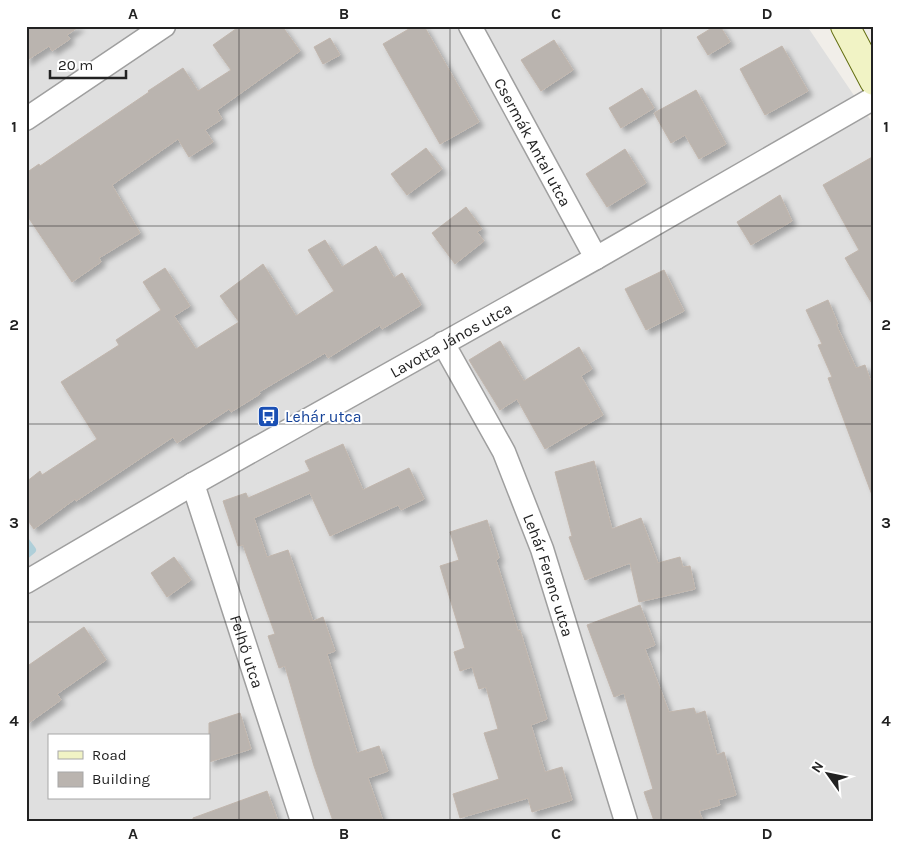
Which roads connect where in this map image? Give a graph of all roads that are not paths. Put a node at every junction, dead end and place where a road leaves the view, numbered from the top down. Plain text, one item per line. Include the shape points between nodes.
1 (164, 26) edge
2 (470, 26) edge
3 (845, 26) edge
4 (874, 81) edge
5 (874, 98) edge
6 (26, 119) edge
7 (596, 258) junction
8 (443, 343) junction
9 (193, 484) junction
10 (26, 582) edge
11 (302, 821) edge
12 (626, 821) edge

1 - 6 street
2 - 7 street, Csermák Antal utca
3 - 4 main road
5 - 7 street, Lavotta János utca
7 - 8 street, Lavotta János utca
8 - 9 street, Lavotta János utca
8 - 12 street, Lehár Ferenc utca via 504,452 542,550
9 - 10 street, Lavotta János utca
9 - 11 street, Felhő utca

